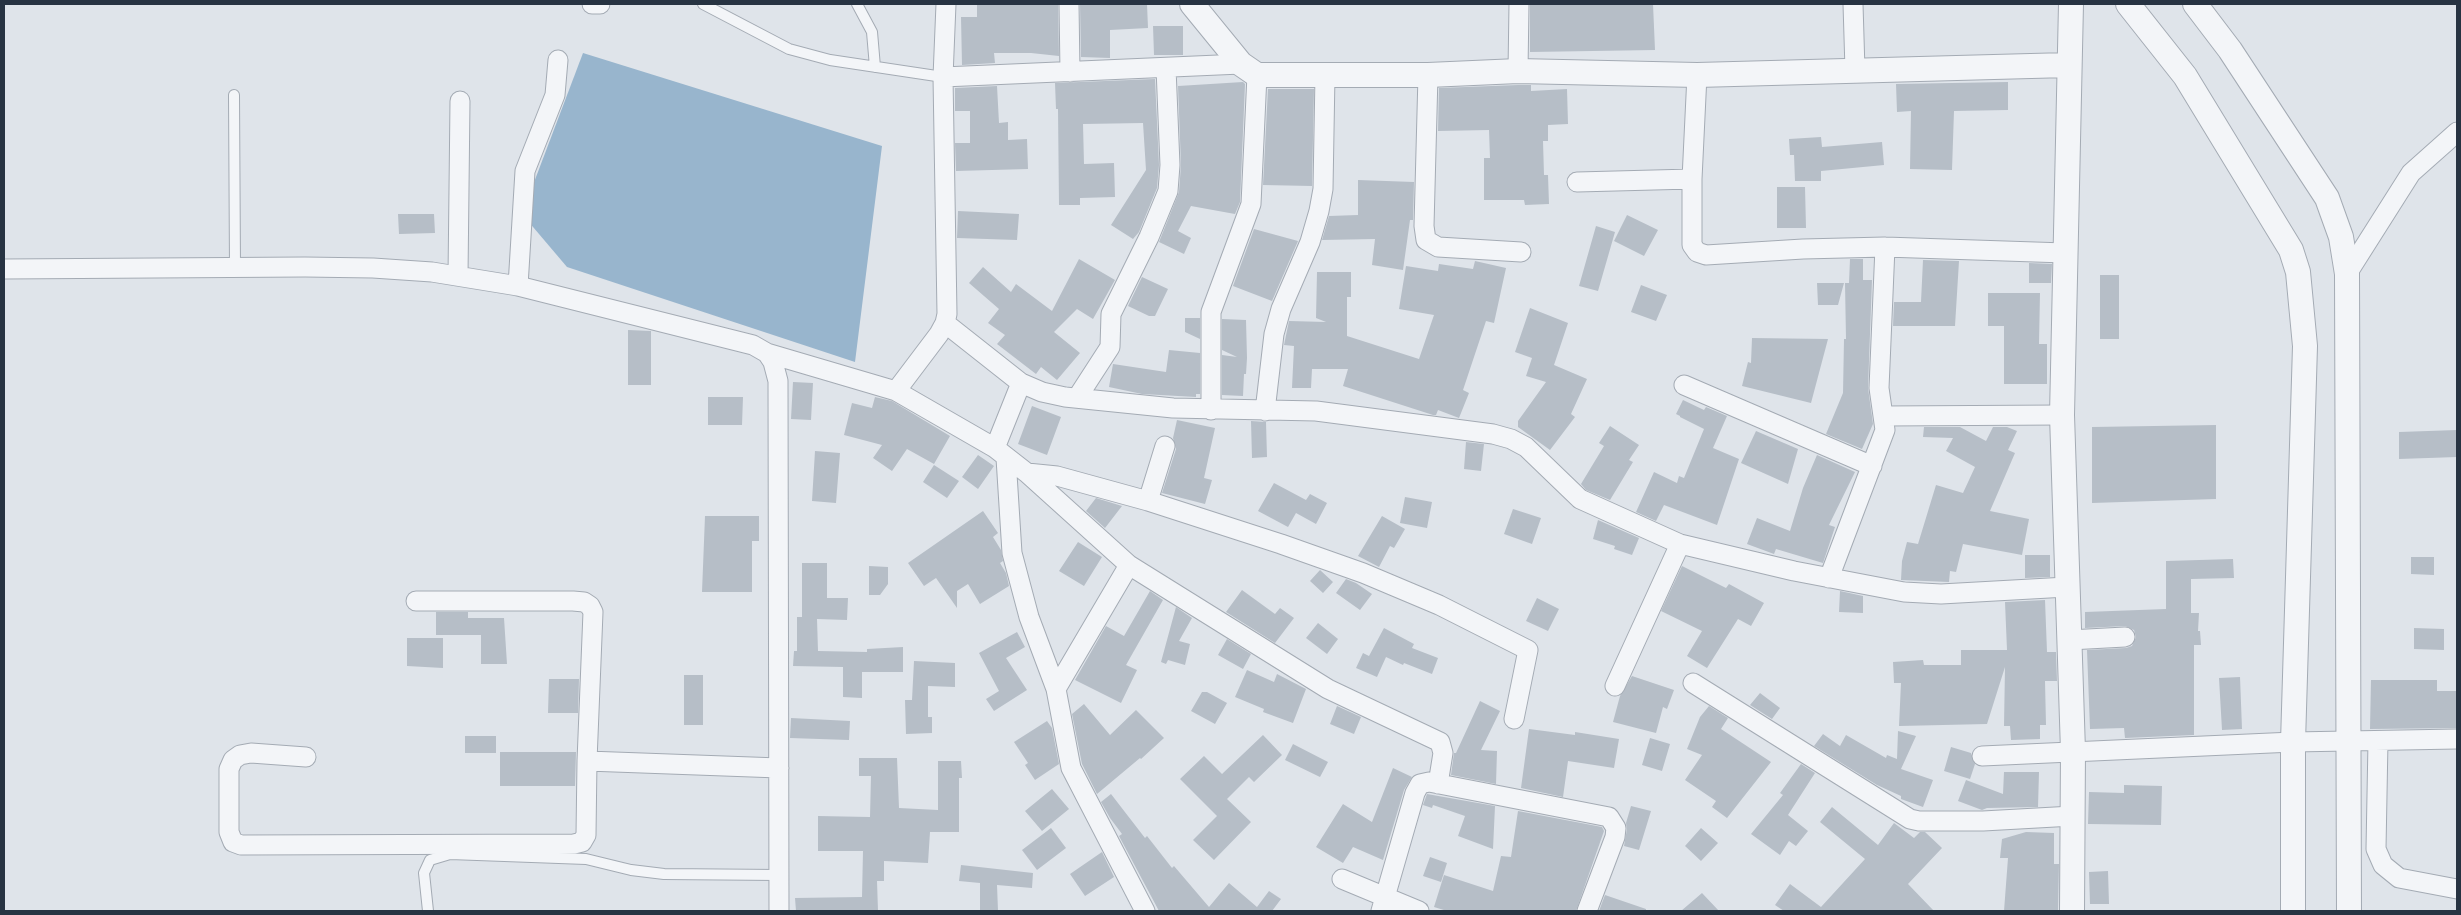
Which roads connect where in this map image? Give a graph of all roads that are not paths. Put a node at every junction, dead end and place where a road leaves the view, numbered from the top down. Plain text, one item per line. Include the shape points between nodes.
1 (592, 4) edge
2 (600, 4) edge
3 (703, 4) edge
4 (857, 4) edge
5 (946, 4) edge
6 (1069, 4) edge
7 (1192, 4) edge
8 (1519, 4) edge
9 (1853, 4) edge
10 (2071, 4) edge
11 (2128, 4) edge
12 (2195, 4) edge
13 (558, 60) dead end
14 (2068, 64) junction
15 (875, 67) junction
16 (1166, 68) junction
17 (1249, 70) junction
18 (1855, 70) junction
19 (1518, 71) junction
20 (1070, 72) junction
21 (1325, 75) junction
22 (1428, 75) junction
23 (1697, 75) junction
24 (943, 77) junction
25 (234, 95) dead end
26 (460, 102) dead end
27 (2457, 132) edge
28 (1692, 179) junction
29 (1576, 182) dead end
30 (1885, 247) junction
31 (1520, 252) dead end
32 (2066, 253) junction
33 (235, 268) junction
34 (4, 269) edge
35 (2347, 274) junction
36 (458, 276) junction
37 (518, 286) junction
38 (946, 323) junction
39 (767, 353) junction
40 (1021, 384) junction
41 (1684, 385) dead end
42 (896, 392) junction
43 (1077, 398) junction
44 (1212, 410) junction
45 (1265, 411) junction
46 (2062, 415) junction
47 (1884, 416) junction
48 (1165, 446) dead end
49 (1000, 453) junction
50 (1872, 466) junction
51 (1027, 473) junction
52 (1148, 500) junction
53 (1680, 544) junction
54 (1128, 565) junction
55 (1829, 578) junction
56 (2067, 587) junction
57 (416, 601) dead end
58 (2124, 637) dead end
59 (2069, 640) junction
60 (1692, 683) dead end
61 (1615, 686) dead end
62 (1056, 689) junction
63 (1514, 719) dead end
64 (2457, 740) edge
65 (2349, 741) junction
66 (2378, 741) junction
67 (2293, 742) junction
68 (2073, 751) junction
69 (1982, 756) dead end
70 (306, 757) dead end
71 (586, 761) junction
72 (779, 768) junction
73 (1438, 784) junction
74 (2073, 816) junction
75 (778, 875) junction
76 (1342, 879) dead end
77 (2457, 889) edge
78 (1382, 905) edge
79 (428, 911) edge
80 (779, 911) edge
81 (1145, 911) edge
82 (1419, 911) edge
83 (1587, 911) edge
84 (2072, 911) edge
85 (2293, 911) edge
86 (2349, 911) edge

1 - 2 street
3 - 15 lane via 789,49
4 - 15 lane via 872,32
5 - 24 street
6 - 20 street
7 - 17 street
8 - 19 street
9 - 18 street
10 - 14 street
11 - 67 street via 2185,76 2291,250 2298,272 2305,346
12 - 35 street via 2230,50 2327,198 2341,238
13 - 37 street via 555,95 525,171
14 - 18 street
14 - 32 street
15 - 24 lane
16 - 17 street
16 - 20 street
16 - 43 street via 1168,191 1111,314 1110,347
17 - 21 street
17 - 44 street via 1251,204 1211,312
18 - 23 street
19 - 22 street
19 - 23 street
20 - 24 street
21 - 22 street
21 - 45 street via 1323,189 1310,242 1281,309 1274,334
22 - 31 street via 1426,240 1438,247
23 - 28 street
24 - 38 street
25 - 33 lane
26 - 36 street
27 - 35 street via 2411,173
28 - 29 street
28 - 30 street via 1692,245 1706,255
30 - 32 street
30 - 47 street via 1880,388
32 - 46 street
33 - 34 street
33 - 36 street via 373,268
35 - 65 street
36 - 37 street
37 - 39 street via 753,345
38 - 40 street
38 - 42 street
39 - 42 street
39 - 72 street via 778,381
40 - 43 street via 1042,392
40 - 49 street
41 - 50 street
42 - 49 street
43 - 44 street
44 - 45 street
45 - 53 street via 1316,411 1511,438 1526,447 1580,499
46 - 47 street
46 - 56 street
47 - 50 street via 1885,430
48 - 52 street
49 - 51 street
49 - 62 street via 1012,553 1029,617
50 - 55 street
51 - 52 street via 1057,476
51 - 54 street
52 - 63 street via 1364,573 1439,605 1528,650
53 - 55 street
53 - 61 street
54 - 62 street
54 - 73 street via 1333,692 1440,742 1442,754
55 - 56 street via 1904,592 1941,594
56 - 59 street
57 - 71 street via 573,601 590,606 593,612
58 - 59 street
59 - 68 street
60 - 74 street via 1910,819 1993,820
62 - 81 street via 1071,768
64 - 66 street
65 - 66 street
65 - 67 street
65 - 86 street
66 - 77 street via 2376,849 2383,865 2399,878
67 - 68 street
67 - 85 street
68 - 69 street
68 - 74 street
70 - 71 street via 250,753 233,760 229,769 229,832 233,842 241,845 574,844 582,842 586,835
71 - 72 street
72 - 75 street
73 - 78 street via 1425,782 1418,787
73 - 83 street via 1601,814 1614,821 1615,837
74 - 84 street
75 - 79 lane via 664,874 586,859 450,854 430,860 424,873
75 - 80 street
76 - 78 street
78 - 82 street

